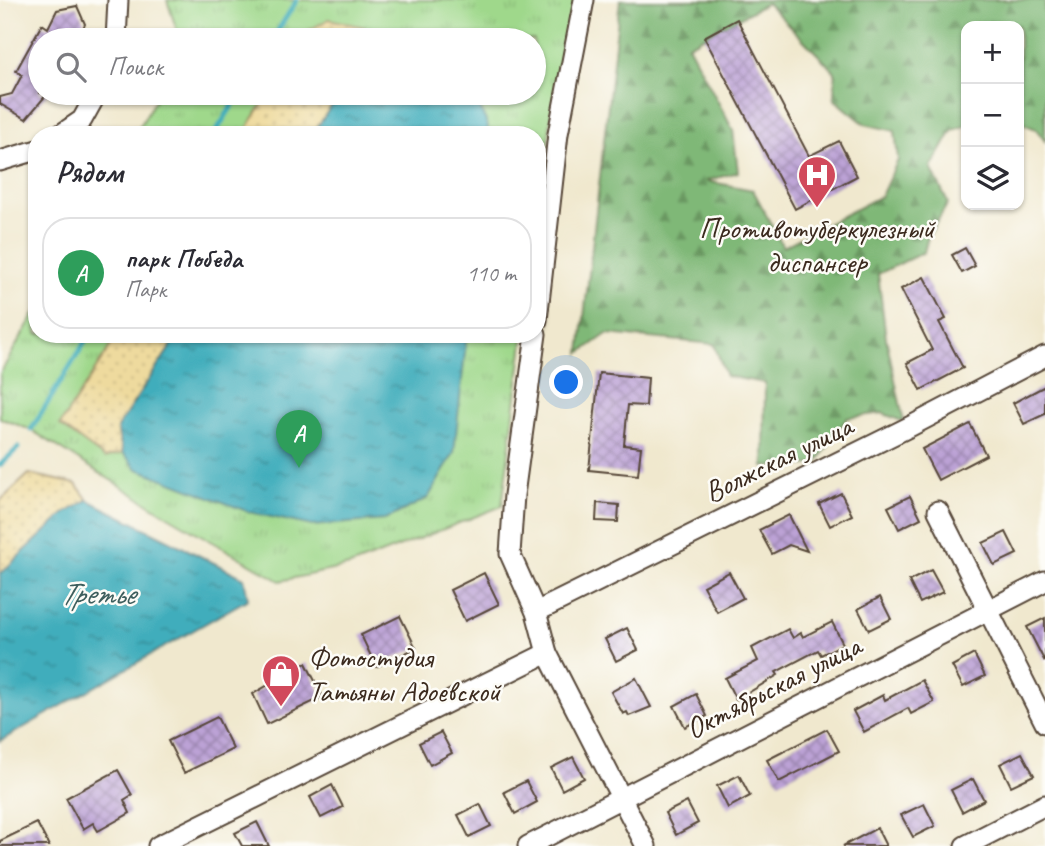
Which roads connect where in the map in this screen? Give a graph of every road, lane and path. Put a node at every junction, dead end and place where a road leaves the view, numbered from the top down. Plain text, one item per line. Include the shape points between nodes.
1 (118, 0) edge
2 (584, 0) edge
3 (117, 28) edge
4 (90, 105) edge
5 (73, 126) edge
6 (28, 153) edge
7 (0, 161) edge
8 (546, 240) edge
9 (535, 343) edge
10 (1045, 356) edge
11 (938, 511) dead end
12 (1045, 581) edge
13 (988, 610) junction
14 (536, 612) junction
15 (547, 653) junction
16 (1045, 723) edge
17 (623, 798) junction
18 (1045, 805) edge
19 (158, 846) edge
20 (528, 846) edge
21 (646, 846) edge
22 (965, 846) edge

1 - 3 street
2 - 8 street via 558,134
4 - 5 street
6 - 7 street
9 - 14 street via 510,554
10 - 14 street, Волжская улица
11 - 13 street
12 - 13 street, Октябрьская улица
13 - 16 street
13 - 17 street, Октябрьская улица
14 - 15 street
15 - 17 street
15 - 19 street
17 - 20 street, Октябрьская улица
17 - 21 street
18 - 22 street

